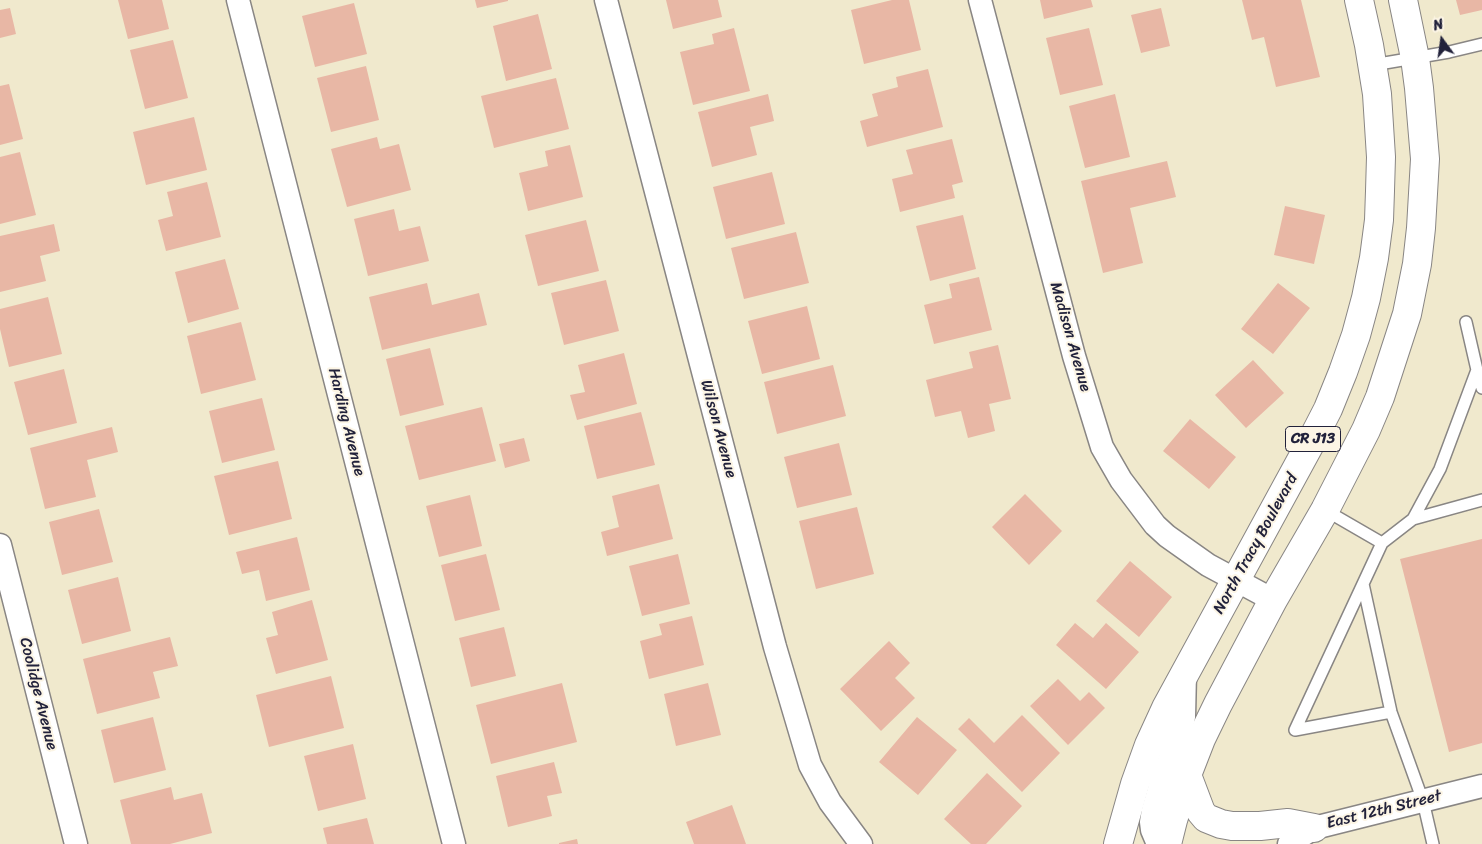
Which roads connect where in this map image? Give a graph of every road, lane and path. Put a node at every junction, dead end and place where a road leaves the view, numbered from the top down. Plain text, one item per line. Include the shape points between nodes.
1 (238, 0) edge
2 (606, 0) edge
3 (980, 0) edge
4 (1358, 0) edge
5 (1403, 0) edge
6 (1482, 44) edge
7 (1415, 58) junction
8 (1373, 65) junction
9 (1466, 322) dead end
10 (1477, 370) junction
11 (1482, 388) edge
12 (1482, 500) edge
13 (1325, 510) junction
14 (1413, 519) junction
15 (1382, 543) junction
16 (0, 545) edge
17 (1236, 579) junction
18 (1363, 584) junction
19 (1273, 600) junction
20 (1185, 671) junction
21 (1391, 712) junction
22 (1187, 775) junction
23 (1482, 786) edge
24 (1423, 801) junction
25 (1315, 832) junction
26 (76, 844) edge
27 (454, 844) edge
28 (861, 844) edge
29 (1118, 844) edge
30 (1158, 844) edge
31 (1167, 844) edge
32 (1289, 844) edge
33 (1434, 844) edge

1 - 27 street, Harding Avenue
2 - 28 street, Wilson Avenue via 775,647 810,765 830,802
3 - 17 street, Madison Avenue via 1074,356 1102,447 1121,480 1155,525 1208,565
4 - 8 main road, North Tracy Boulevard / CR J13
5 - 7 main road, CR J13
6 - 7 lane
7 - 8 lane
7 - 13 main road, CR J13 via 1425,159 1422,228 1412,289 1380,397
8 - 17 main road, North Tracy Boulevard / CR J13 via 1379,122 1379,220 1361,316 1328,410
9 - 10 lane
10 - 11 lane
10 - 14 lane via 1440,469
12 - 14 lane
13 - 15 lane
13 - 19 main road, CR J13
14 - 15 lane
15 - 18 lane
16 - 26 street, Coolidge Avenue
17 - 19 street, Madison Avenue
17 - 20 main road, North Tracy Boulevard / CR J13
18 - 21 lane
18 - 21 lane via 1295,730
19 - 22 main road, CR J13 via 1218,704
20 - 29 main road, North Tracy Boulevard / CR J13 via 1150,745
20 - 30 street via 1182,726 1162,779 1151,822
21 - 24 lane
22 - 25 main road via 1206,818 1232,826 1288,823
22 - 31 main road, CR J13
23 - 24 street, East 12th Street
24 - 25 street, East 12th Street
24 - 33 lane
25 - 32 street, East 12th Street

